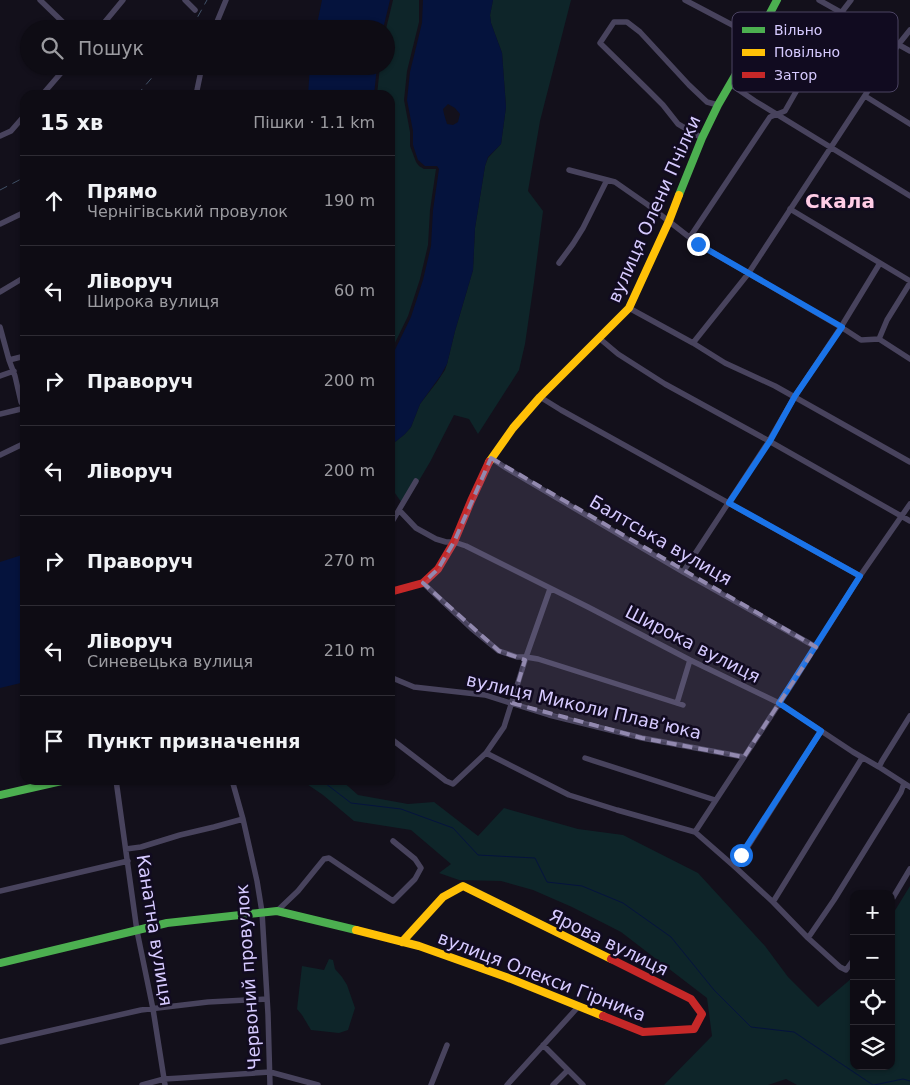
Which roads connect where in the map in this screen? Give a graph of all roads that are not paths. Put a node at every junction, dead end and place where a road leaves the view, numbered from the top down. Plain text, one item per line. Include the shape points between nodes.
1 (40, 0) edge
2 (123, 0) edge
3 (185, 0) edge
4 (226, 0) edge
5 (685, 0) edge
6 (777, 0) edge
7 (819, 0) edge
8 (851, 0) edge
9 (194, 10) dead end
10 (771, 12) edge
11 (839, 12) edge
12 (842, 12) edge
13 (61, 20) edge
14 (106, 20) edge
15 (218, 20) edge
16 (732, 25) edge
17 (910, 30) edge
18 (898, 45) joint
19 (910, 52) edge
20 (59, 75) edge
21 (200, 75) edge
22 (732, 81) edge
23 (730, 84) joint
24 (46, 90) edge
25 (197, 90) edge
26 (743, 92) edge
27 (796, 92) edge
28 (868, 92) edge
29 (865, 96) junction
30 (718, 105) junction
31 (777, 114) junction
32 (20, 121) edge
33 (910, 124) edge
34 (0, 136) edge
35 (702, 138) junction
36 (831, 148) junction
37 (569, 170) dead end
38 (607, 180) junction
39 (910, 196) edge
40 (790, 209) junction
41 (20, 214) edge
42 (669, 222) junction
43 (0, 224) edge
44 (690, 237) junction
45 (559, 263) dead end
46 (880, 263) junction
47 (748, 274) junction
48 (20, 280) edge
49 (910, 282) edge
50 (0, 292) edge
51 (629, 308) junction
52 (0, 327) edge
53 (842, 327) junction
54 (599, 338) junction
55 (879, 339) junction
56 (693, 343) junction
57 (20, 357) edge
58 (910, 359) edge
59 (8, 360) junction
60 (14, 371) junction
61 (0, 376) edge
62 (795, 396) junction
63 (540, 397) junction
64 (20, 398) edge
65 (20, 409) edge
66 (0, 414) edge
67 (770, 441) junction
68 (20, 445) edge
69 (0, 455) edge
70 (491, 458) junction
71 (910, 462) edge
72 (416, 481) dead end
73 (729, 503) junction
74 (910, 504) edge
75 (399, 510) junction
76 (902, 516) junction
77 (395, 517) edge
78 (910, 521) edge
79 (454, 542) junction
80 (683, 572) junction
81 (860, 576) junction
82 (423, 583) junction
83 (550, 589) junction
84 (395, 591) edge
85 (816, 647) junction
86 (526, 656) junction
87 (690, 660) junction
88 (395, 679) edge
89 (512, 703) junction
90 (779, 703) junction
91 (910, 716) edge
92 (821, 731) junction
93 (395, 742) edge
94 (486, 753) junction
95 (744, 756) junction
96 (585, 758) dead end
97 (862, 758) junction
98 (879, 767) junction
99 (904, 783) junction
100 (42, 785) edge
101 (117, 785) edge
102 (233, 785) edge
103 (910, 787) edge
104 (0, 794) edge
105 (715, 800) junction
106 (242, 819) junction
107 (695, 832) junction
108 (393, 841) dead end
109 (126, 849) junction
110 (128, 861) junction
111 (735, 866) junction
112 (910, 869) edge
113 (463, 886) joint
114 (0, 891) edge
115 (895, 894) edge
116 (773, 902) junction
117 (277, 910) junction
118 (262, 912) junction
119 (137, 930) junction
120 (808, 938) junction
121 (402, 942) junction
122 (0, 963) edge
123 (850, 964) edge
124 (267, 999) junction
125 (578, 1007) junction
126 (153, 1009) junction
127 (672, 1030) joint
128 (0, 1042) edge
129 (447, 1045) dead end
130 (543, 1045) junction
131 (568, 1070) junction
132 (270, 1072) junction
133 (165, 1082) edge
134 (142, 1085) edge
135 (270, 1085) edge
136 (318, 1085) edge
137 (431, 1085) edge
138 (507, 1085) edge
139 (553, 1085) edge
140 (583, 1085) edge

1 - 13 street
2 - 14 street
3 - 9 street
4 - 15 street
5 - 16 street
6 - 10 street, вулиця Олени Пчілки
7 - 11 street
8 - 12 street
17 - 18 street
18 - 19 street
20 - 24 street
21 - 25 street
22 - 23 street, вулиця Олени Пчілки
23 - 30 street, вулиця Олени Пчілки
26 - 31 street
27 - 31 street via 785,111
28 - 29 street
29 - 33 street
29 - 36 street
30 - 35 street, вулиця Олени Пчілки
30 - 35 street via 707,102 627,22 614,22 600,43 678,124
31 - 36 street
31 - 44 street via 770,117
32 - 34 street via 11,131
35 - 42 street, вулиця Олени Пчілки
36 - 39 street
36 - 40 street
37 - 38 street
38 - 42 street via 615,182
38 - 45 street via 573,244
40 - 46 street
40 - 47 street
41 - 43 street
42 - 44 street
42 - 51 street, вулиця Олени Пчілки
44 - 47 street
46 - 49 street
46 - 53 street
47 - 53 street
47 - 56 street
48 - 50 street
49 - 55 street
51 - 54 street, вулиця Олени Пчілки
51 - 56 street
52 - 59 street
53 - 55 street via 861,340
53 - 62 street
54 - 63 street, вулиця Олени Пчілки
54 - 67 street via 664,384
55 - 58 street
56 - 62 street via 725,363
57 - 59 street
59 - 60 street
60 - 61 street
60 - 64 street
62 - 67 street
62 - 71 street
63 - 70 street, вулиця Олени Пчілки
63 - 73 street
65 - 66 street
67 - 73 street
67 - 76 street
68 - 69 street
70 - 79 street, вулиця Олени Пчілки
70 - 80 street, Балтська вулиця
72 - 75 street
73 - 80 street
73 - 81 street
74 - 76 street
75 - 77 street
75 - 79 street, Широка вулиця via 416,528 436,539
76 - 78 street
76 - 81 street
79 - 82 street, вулиця Олени Пчілки via 438,569
79 - 83 street, Широка вулиця
80 - 85 street, Балтська вулиця
81 - 85 street
82 - 84 street
82 - 86 street via 499,651 516,657
83 - 86 street
83 - 87 street, Широка вулиця
85 - 90 street
86 - 87 street via 680,704
86 - 89 street
87 - 90 street, Широка вулиця
88 - 89 street, вулиця Миколи Плавʼюка via 414,687 485,695
89 - 94 street via 504,727
89 - 95 street, вулиця Миколи Плавʼюка via 642,738
90 - 92 street, Широка вулиця
90 - 95 street
91 - 98 street
92 - 97 street, Широка вулиця
92 - 111 street
93 - 94 street via 453,784
94 - 107 street via 569,795
95 - 105 street
96 - 105 street
97 - 98 street, Широка вулиця
97 - 116 street
98 - 99 street, Широка вулиця
99 - 103 street, Широка вулиця
99 - 120 street
100 - 104 street
101 - 109 street, Канатна вулиця
102 - 106 street, Червоний провулок
105 - 107 street
106 - 109 street
106 - 118 street, Червоний провулок
107 - 111 street
108 - 117 street via 422,868 393,901 329,858 324,859 298,891
109 - 110 street, Канатна вулиця
110 - 114 street
110 - 119 street, Канатна вулиця
111 - 116 street
112 - 115 street
113 - 121 street, вулиця Олекси Гірника via 442,897
113 - 127 street, Ярова вулиця via 691,999 702,1014 694,1030
116 - 120 street
117 - 118 street, вулиця Олекси Гірника
117 - 121 street, вулиця Олекси Гірника
118 - 119 street, вулиця Олекси Гірника via 167,923
118 - 124 street, Червоний провулок
119 - 122 street, вулиця Олекси Гірника
119 - 126 street, Канатна вулиця
120 - 123 street via 840,967 846,970
121 - 125 street, вулиця Олекси Гірника via 506,977
124 - 126 street
124 - 132 street, Червоний провулок
125 - 127 street, вулиця Олекси Гірника via 643,1032
125 - 130 street
126 - 128 street
126 - 133 street, Канатна вулиця
129 - 137 street
130 - 131 street
130 - 138 street
131 - 139 street
131 - 140 street
132 - 133 street
132 - 135 street, Червоний провулок
132 - 136 street
133 - 134 street

